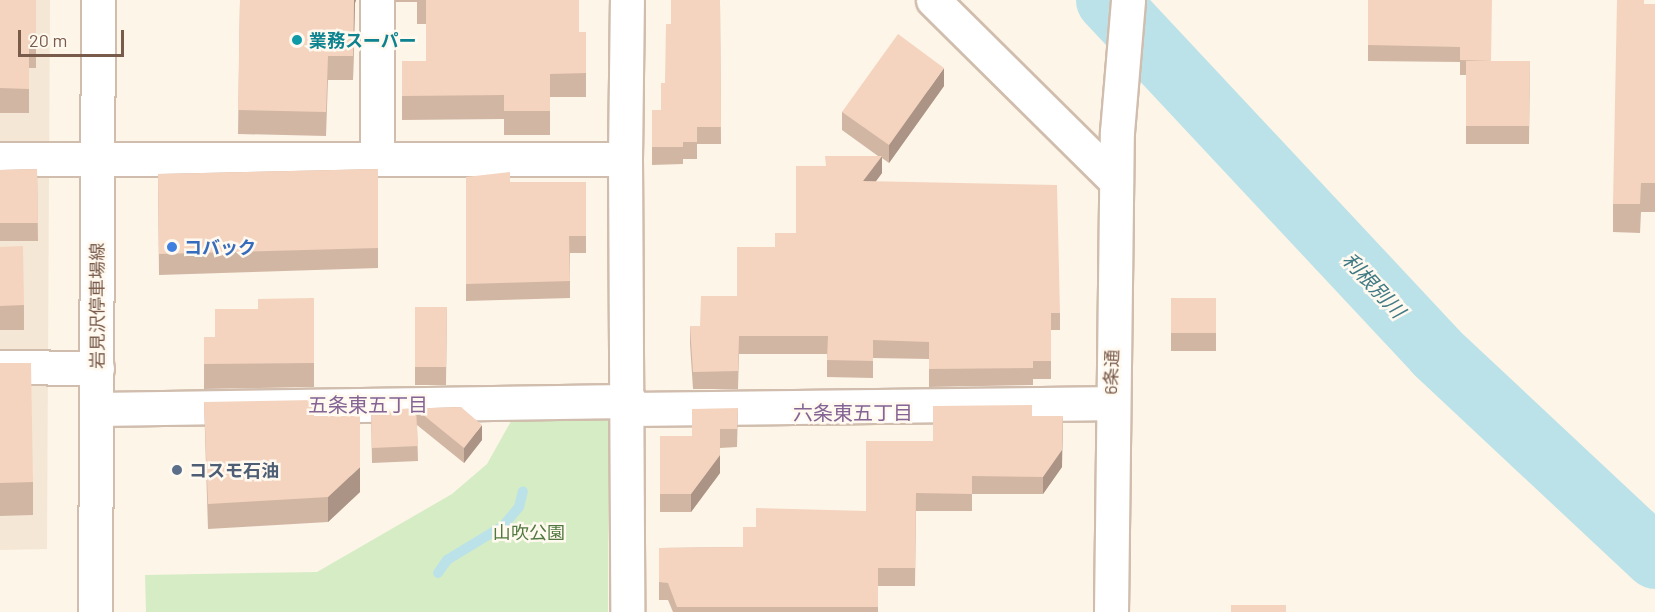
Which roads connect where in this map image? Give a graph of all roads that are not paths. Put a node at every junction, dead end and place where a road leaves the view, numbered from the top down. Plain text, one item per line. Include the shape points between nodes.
1 (98, 0) edge
2 (377, 0) edge
3 (627, 0) edge
4 (933, 0) edge
5 (1128, 0) edge
6 (97, 158) junction
7 (0, 159) edge
8 (377, 159) junction
9 (625, 159) junction
10 (1116, 181) junction
11 (0, 367) edge
12 (97, 368) junction
13 (1110, 403) junction
14 (630, 405) junction
15 (97, 409) junction
16 (95, 612) edge
17 (627, 612) edge
18 (1111, 612) edge

1 - 6 street, 岩見沢停車場線
2 - 8 street
3 - 9 street
4 - 10 street
5 - 10 street, 6条通
6 - 7 street
6 - 8 street
6 - 12 street, 岩見沢停車場線
8 - 9 street
9 - 14 street
10 - 13 street, 6条通
11 - 12 street
12 - 15 street, 岩見沢停車場線
13 - 14 street
13 - 18 street, 6条通
14 - 15 street
14 - 17 street
15 - 16 street, 岩見沢停車場線

